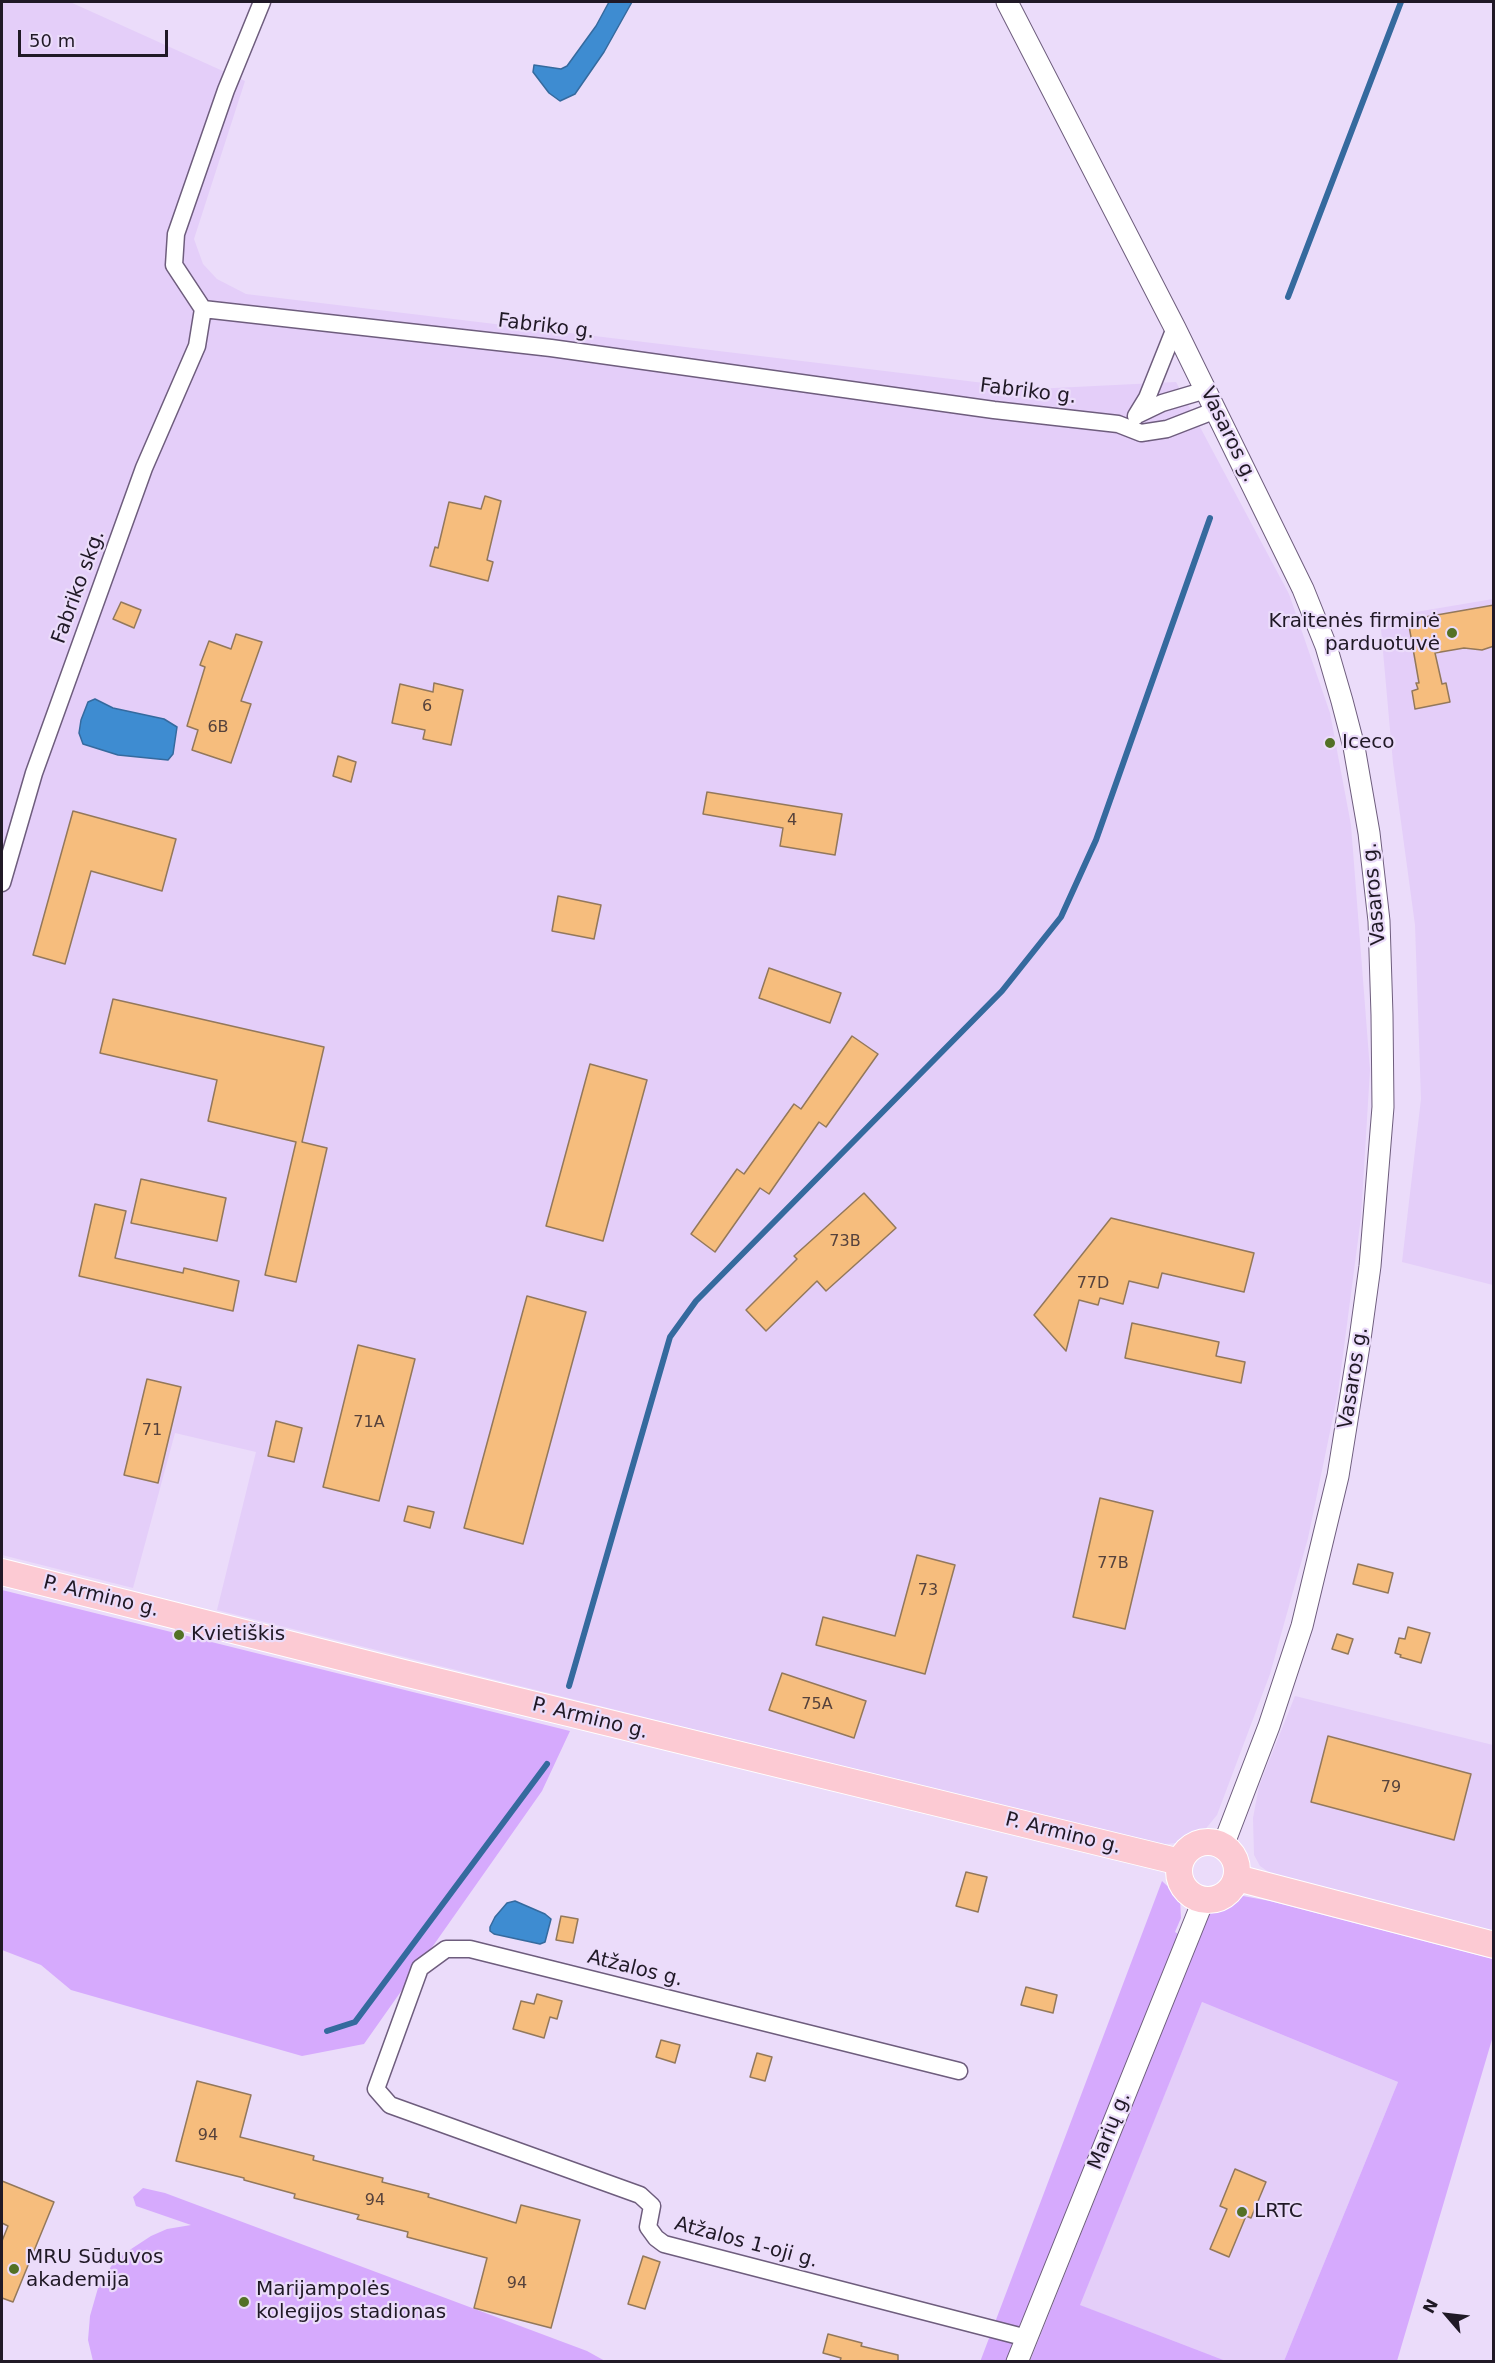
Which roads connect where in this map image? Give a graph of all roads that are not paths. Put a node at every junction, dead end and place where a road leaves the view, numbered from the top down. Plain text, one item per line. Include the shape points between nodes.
1 (262, 2) edge
2 (1007, 2) edge
3 (203, 309) junction
4 (1175, 328) junction
5 (1206, 390) junction
6 (1216, 410) junction
7 (1136, 416) junction
8 (1118, 424) junction
9 (2, 883) edge
10 (2, 1572) edge
11 (1223, 1846) junction
12 (1180, 1862) junction
13 (1237, 1878) junction
14 (1203, 1900) junction
15 (1494, 1945) edge
16 (959, 2071) dead end
17 (379, 2078) joint
18 (1027, 2338) junction
19 (1017, 2361) edge

1 - 3 street via 226,90 176,234 174,265
2 - 4 street, Vasaros g.
3 - 8 street, Fabriko g. via 551,348
3 - 9 street, Fabriko skg. via 197,346 140,479 34,773
4 - 5 street, Vasaros g.
4 - 7 street
5 - 6 street, Vasaros g.
5 - 7 street via 1162,403
6 - 8 street, Fabriko g. via 1167,429 1141,434
6 - 11 street, Vasaros g. via 1303,589 1342,701 1369,833 1379,921 1383,1015 1383,1107 1370,1266 1338,1476 1302,1626
7 - 8 street
10 - 12 main road, P. Armino g.
11 - 12 main road via 1203,1842 1193,1846
11 - 13 main road via 1235,1860
12 - 14 main road via 1180,1882 1193,1897
13 - 14 main road via 1228,1893
13 - 15 main road
14 - 18 street, Marių g.
16 - 17 street, Atžalos g. via 481,1952 446,1949 420,1968
17 - 18 street, Atžalos 1-oji g. via 376,2089 390,2105 640,2194 652,2205 648,2227 664,2244
18 - 19 street, Marių g.

